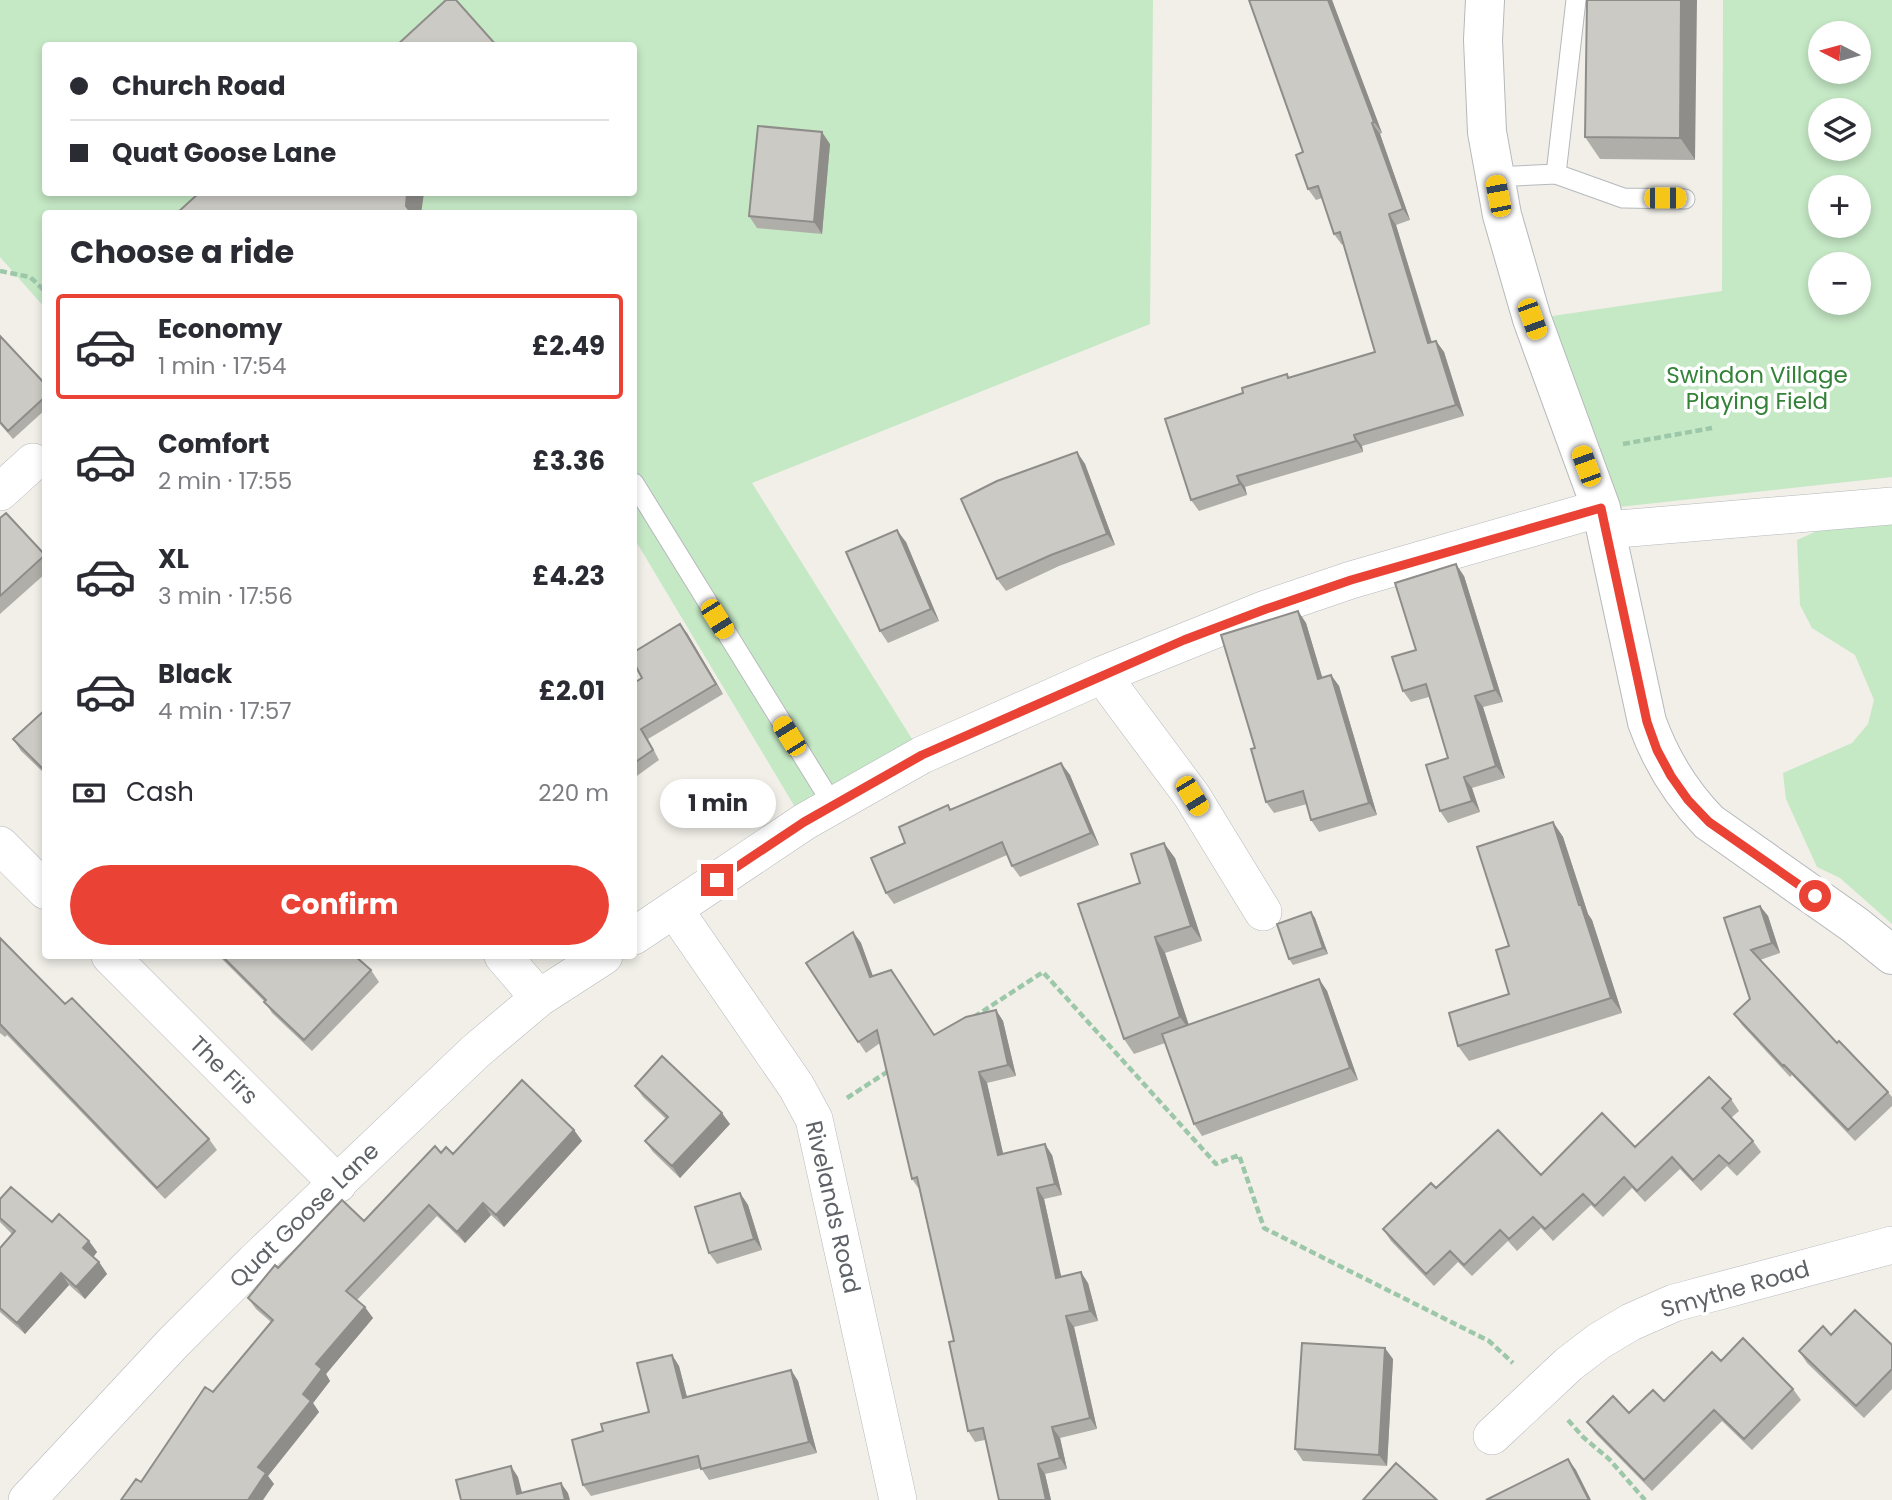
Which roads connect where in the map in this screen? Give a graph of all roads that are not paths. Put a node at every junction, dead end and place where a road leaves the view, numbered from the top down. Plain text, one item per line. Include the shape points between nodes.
1 (1485, 0) edge
2 (1576, 0) edge
3 (1556, 174) junction
4 (1494, 177) junction
5 (1685, 199) dead end
6 (33, 462) dead end
7 (637, 488) edge
8 (0, 492) edge
9 (1892, 506) edge
10 (1603, 519) junction
11 (1102, 675) junction
12 (832, 805) junction
13 (3, 855) edge
14 (42, 888) edge
15 (674, 909) junction
16 (1263, 912) dead end
17 (637, 934) edge
18 (1892, 956) edge
19 (113, 959) edge
20 (506, 959) edge
21 (599, 959) edge
22 (539, 998) junction
23 (338, 1184) junction
24 (1892, 1245) edge
25 (1492, 1436) dead end
26 (27, 1500) edge
27 (898, 1500) edge

1 - 4 street via 1484,86
2 - 3 lane
3 - 4 lane
3 - 5 lane via 1623,198
4 - 10 street via 1532,319
6 - 8 street
7 - 12 lane
9 - 10 street
10 - 11 street via 1436,554 1326,588
10 - 18 street via 1647,722 1671,776 1709,822
11 - 12 street via 922,755
11 - 16 street via 1192,796
12 - 15 street
13 - 14 street
15 - 17 street
15 - 27 street, Rivelands Road via 814,1119
19 - 23 street, The Firs
20 - 22 street
21 - 22 street, Quat Goose Lane
22 - 23 street, Quat Goose Lane via 476,1051
23 - 26 street, Quat Goose Lane via 173,1343
24 - 25 street, Smythe Road via 1674,1303 1632,1322 1569,1364

